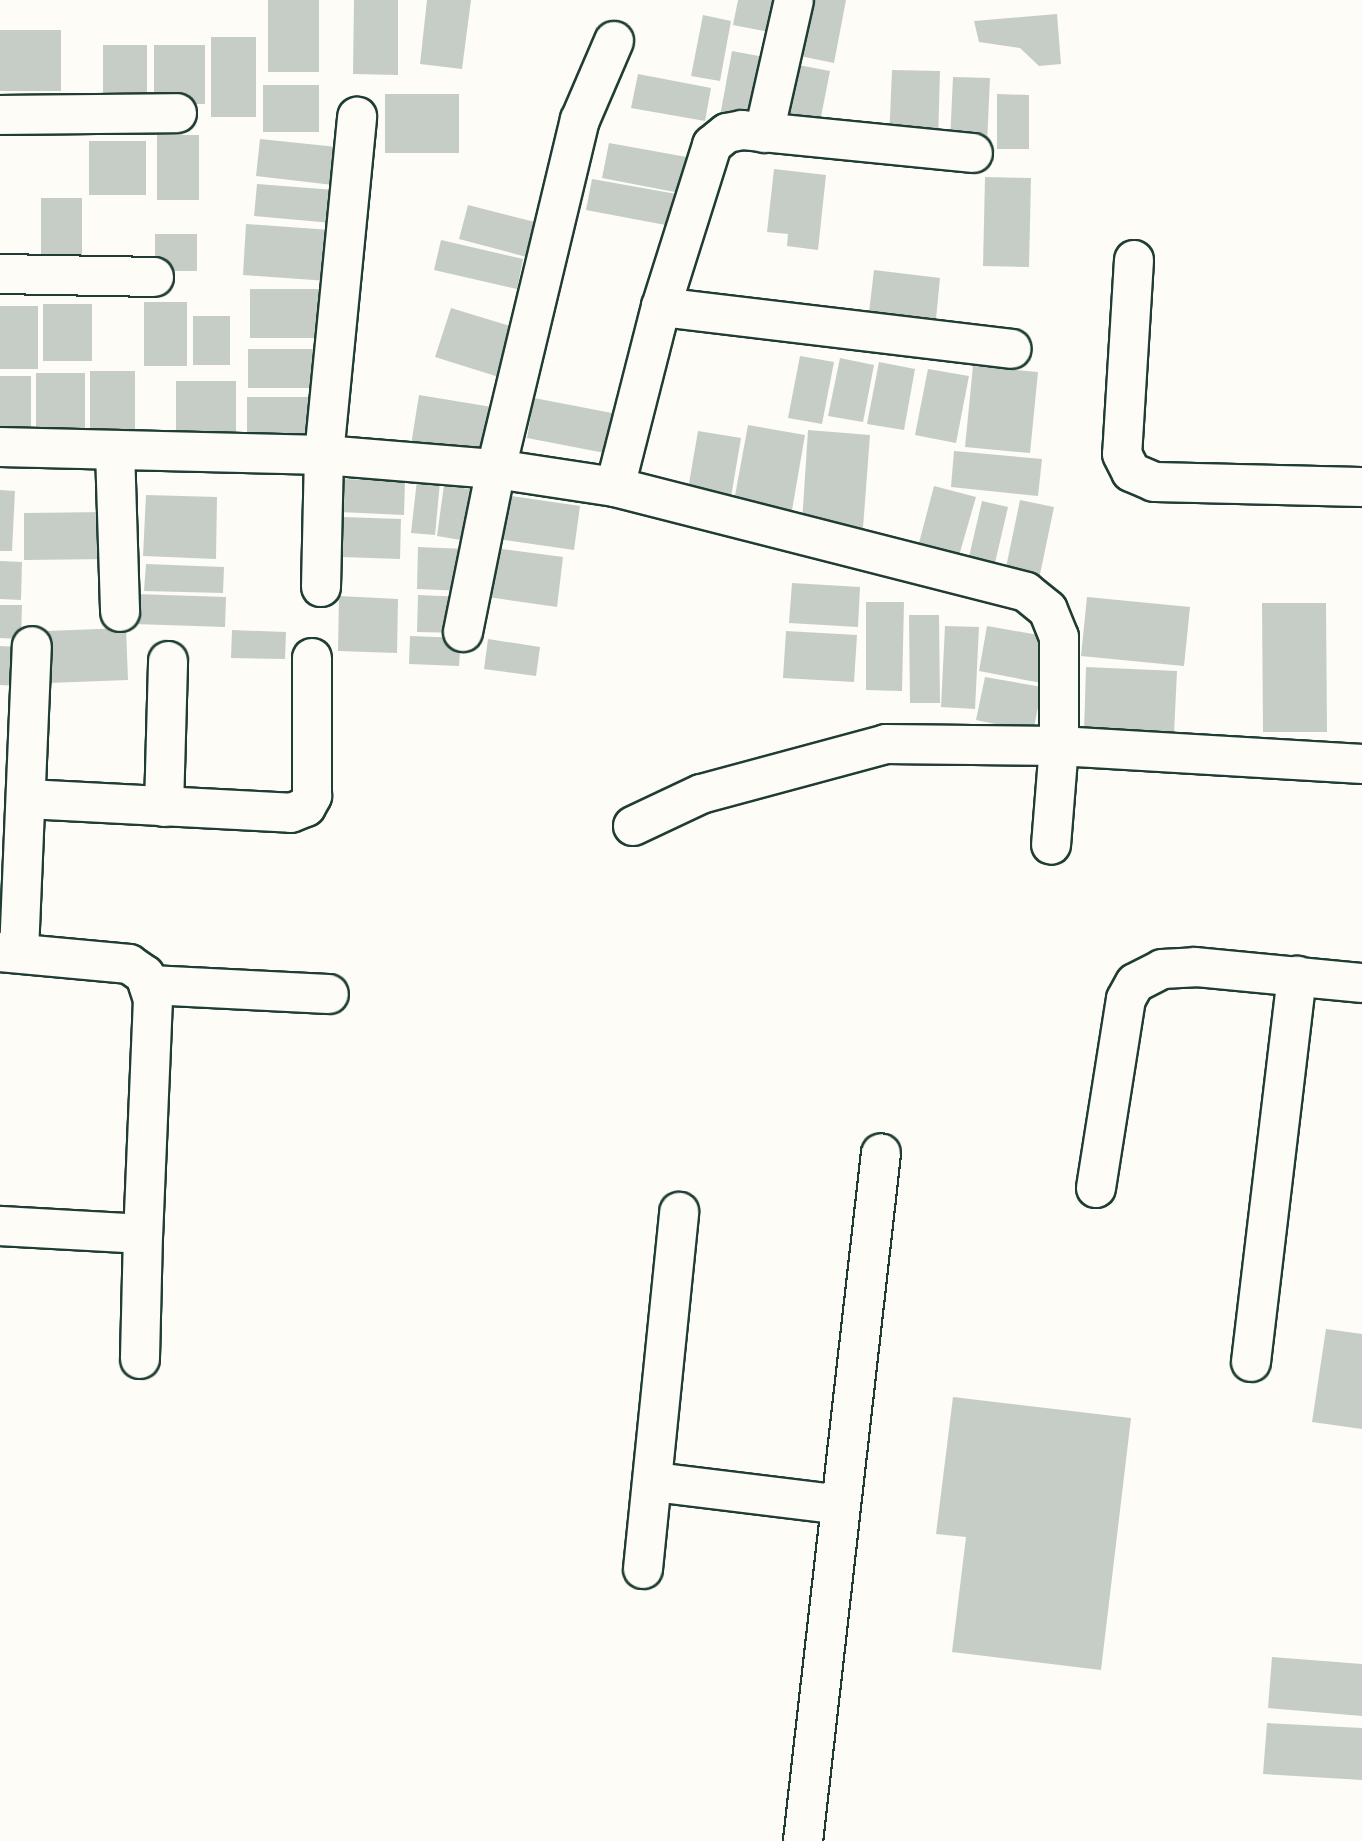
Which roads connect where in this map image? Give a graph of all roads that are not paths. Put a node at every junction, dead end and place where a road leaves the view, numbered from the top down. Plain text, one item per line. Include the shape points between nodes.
1 (794, 0) edge
2 (614, 41) dead end
3 (177, 113) dead end
4 (0, 114) edge
5 (358, 117) dead end
6 (764, 133) junction
7 (973, 153) dead end
8 (1134, 260) dead end
9 (0, 274) edge
10 (154, 277) dead end
11 (661, 307) junction
12 (1011, 349) dead end
13 (0, 447) edge
14 (115, 450) junction
15 (324, 454) junction
16 (496, 469) junction
17 (615, 487) junction
18 (1362, 487) edge
19 (321, 587) dead end
20 (120, 612) dead end
21 (463, 632) dead end
22 (32, 646) dead end
23 (312, 658) dead end
24 (168, 661) dead end
25 (1059, 746) junction
26 (1362, 764) edge
27 (27, 799) junction
28 (164, 807) junction
29 (633, 826) dead end
30 (1051, 845) dead end
31 (10, 952) edge
32 (1297, 976) junction
33 (1362, 983) edge
34 (149, 985) junction
35 (329, 994) dead end
36 (881, 1153) dead end
37 (1096, 1188) dead end
38 (679, 1212) dead end
39 (0, 1226) edge
40 (143, 1234) junction
41 (140, 1359) dead end
42 (1251, 1362) dead end
43 (654, 1482) junction
44 (841, 1505) junction
45 (643, 1569) dead end
46 (803, 1841) edge

1 - 6 street
2 - 16 street via 580,120
3 - 4 street
5 - 15 street
6 - 7 street
6 - 11 street via 727,133 712,145
8 - 18 street via 1122,454 1131,472 1154,482
9 - 10 street
11 - 12 street
11 - 17 street
13 - 14 street
14 - 15 street
14 - 20 street
15 - 16 street
15 - 19 street
16 - 17 street
16 - 21 street
17 - 25 street via 1026,592 1048,610 1059,637
22 - 27 street
23 - 28 street via 312,796 306,807 291,813
24 - 28 street
25 - 26 street
25 - 29 street via 886,744 701,794
25 - 30 street
27 - 28 street
27 - 31 street
31 - 34 street via 129,964 145,975
32 - 33 street
32 - 37 street via 1195,967 1162,969 1135,983 1126,999
32 - 42 street
34 - 35 street
34 - 40 street via 153,999
36 - 44 street
38 - 43 street
39 - 40 street
40 - 41 street
43 - 44 street
43 - 45 street
44 - 46 street

